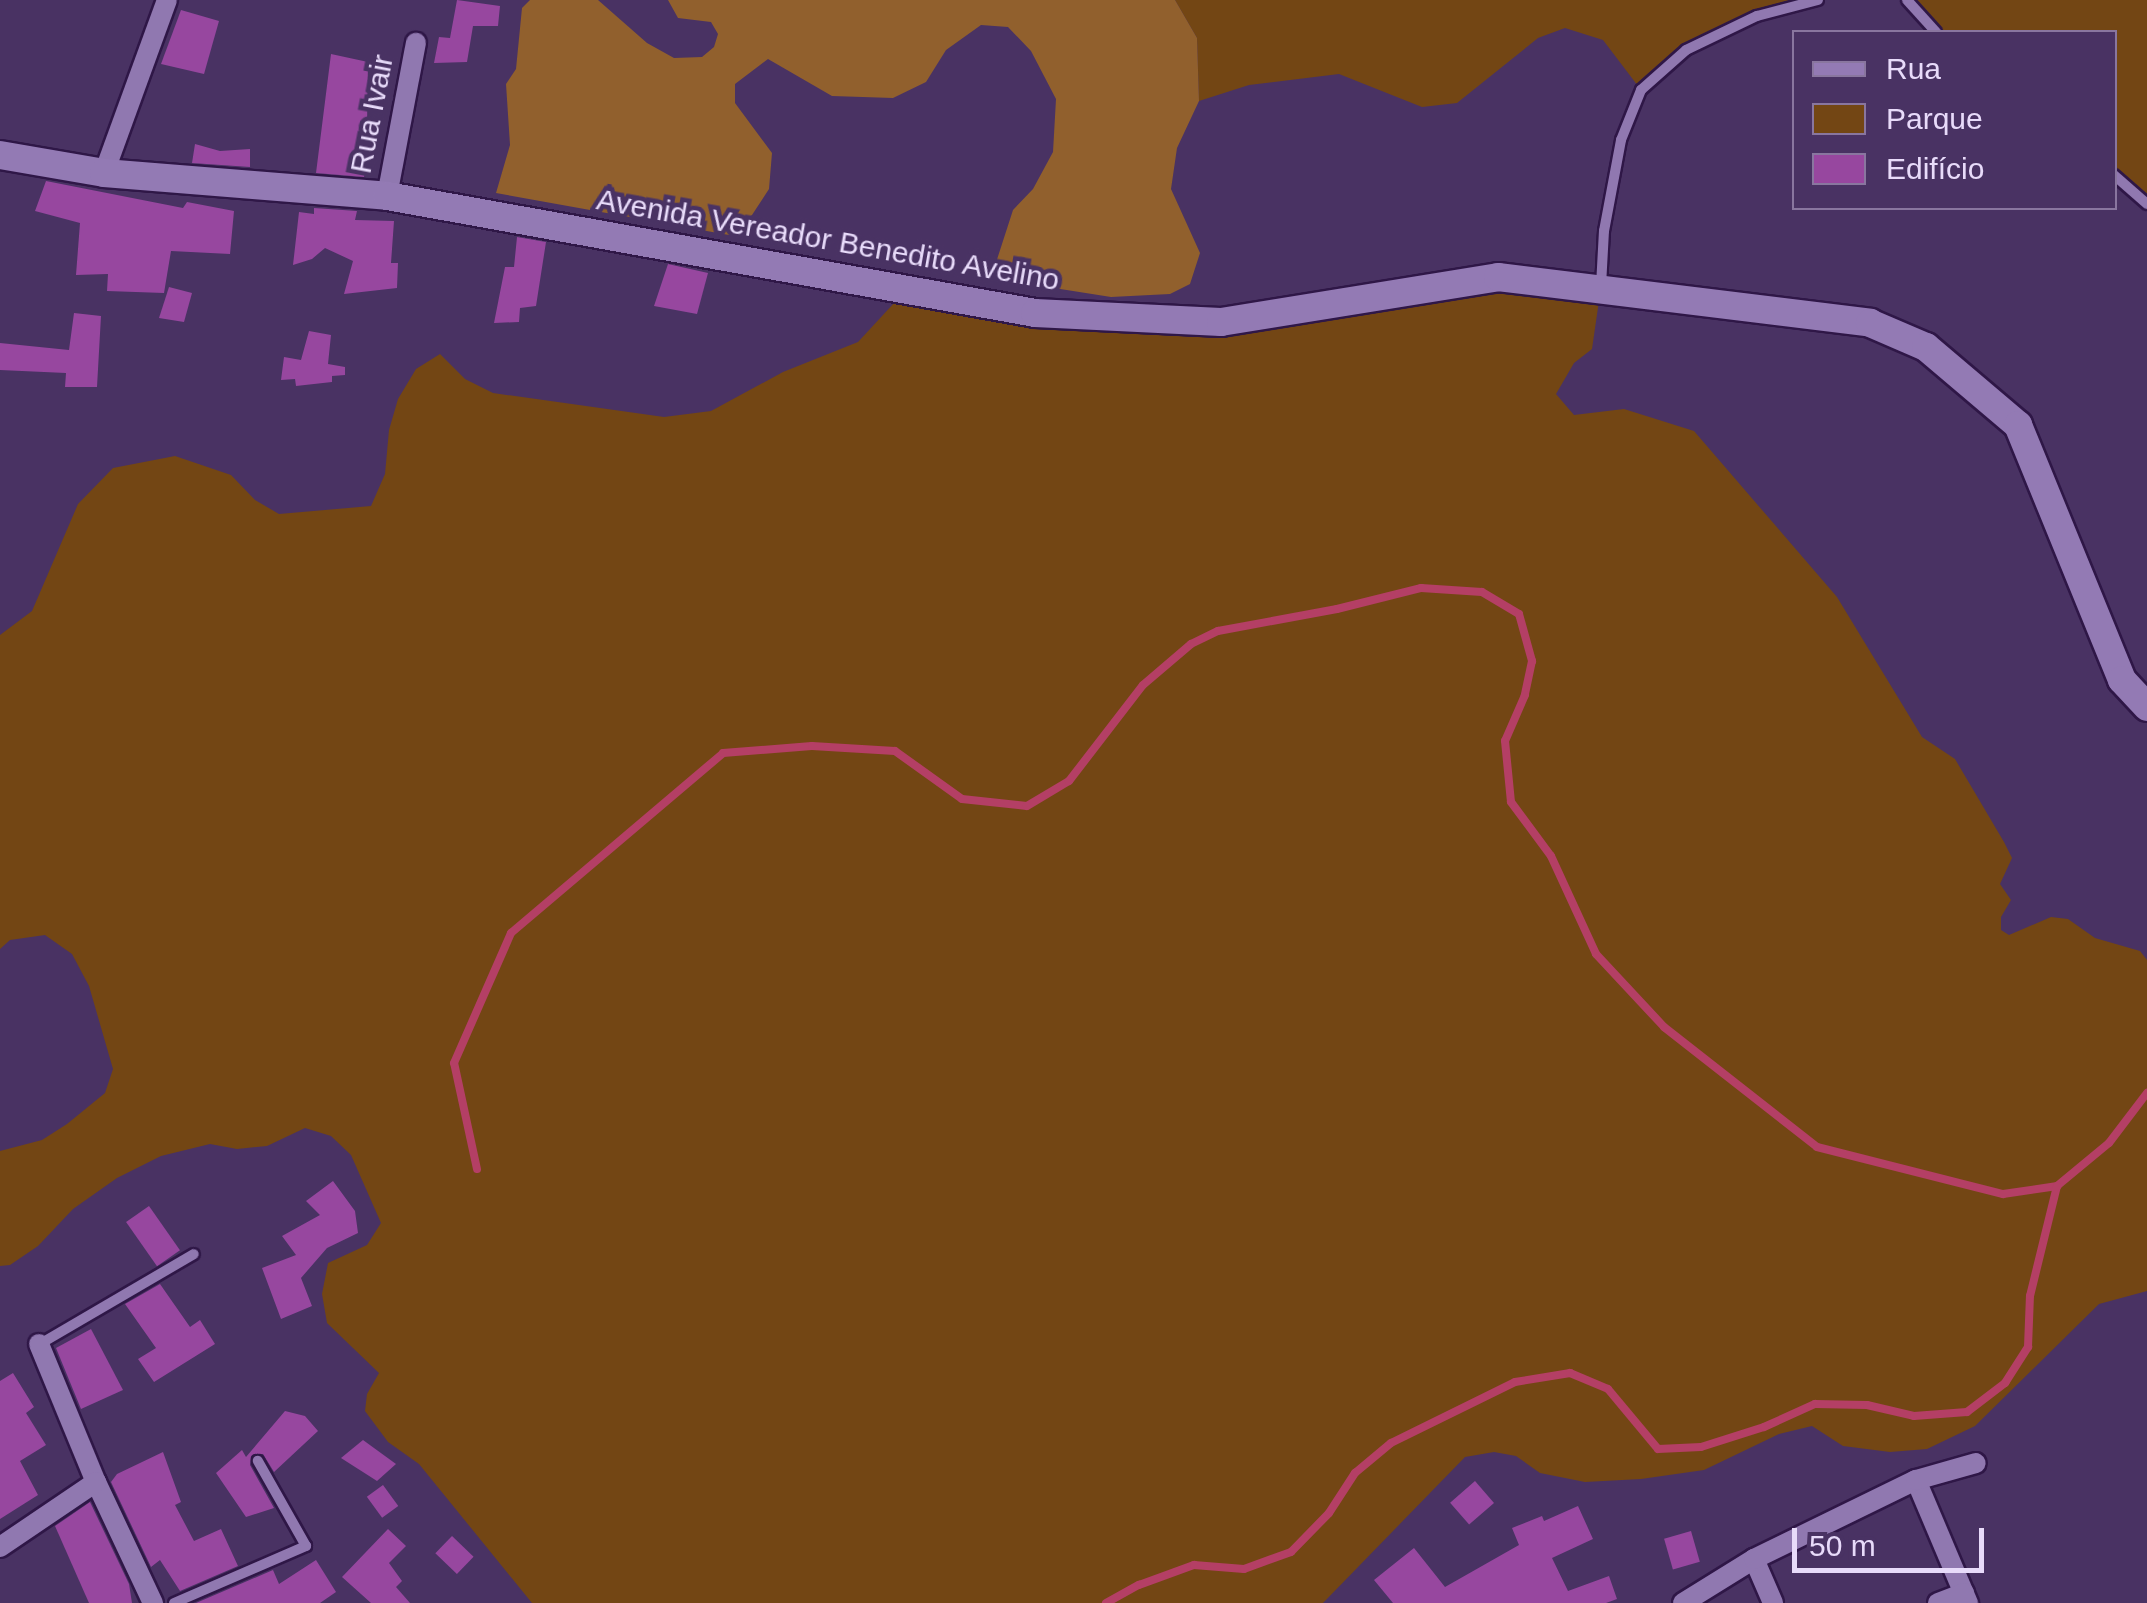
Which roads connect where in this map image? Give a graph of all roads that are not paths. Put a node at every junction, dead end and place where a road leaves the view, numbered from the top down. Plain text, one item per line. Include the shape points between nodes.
1 (167, 0) edge
2 (1818, 0) edge
3 (1907, 0) edge
4 (1934, 30) edge
5 (416, 43) dead end
6 (0, 155) edge
7 (104, 173) junction
8 (2117, 177) edge
9 (387, 196) junction
10 (2147, 204) edge
11 (1601, 287) junction
12 (2147, 707) edge
13 (194, 1254) dead end
14 (39, 1344) joint
15 (258, 1462) dead end
16 (1976, 1463) dead end
17 (1916, 1480) junction
18 (96, 1482) junction
19 (0, 1547) edge
20 (1754, 1558) junction
21 (1966, 1598) edge
22 (152, 1603) edge
23 (174, 1603) edge
24 (1683, 1603) edge
25 (1773, 1603) edge
26 (1938, 1603) edge

1 - 7 street
2 - 11 lane via 1757,16 1686,50 1641,90 1620,140
3 - 4 lane
5 - 9 street, Rua Ivair
6 - 7 main road, Avenida Vereador Benedito Avelino
7 - 9 main road, Avenida Vereador Benedito Avelino
8 - 10 lane
9 - 11 main road, Avenida Vereador Benedito Avelino via 1036,314 1221,322 1498,277
11 - 12 main road, Avenida Vereador Benedito Avelino via 1870,323 1926,348 1966,376 2018,424 2122,680
13 - 14 lane
14 - 18 street
15 - 23 lane via 306,1546
16 - 17 street
17 - 20 street
17 - 21 street
18 - 19 street
18 - 22 street
20 - 24 street
20 - 25 street
21 - 26 street

